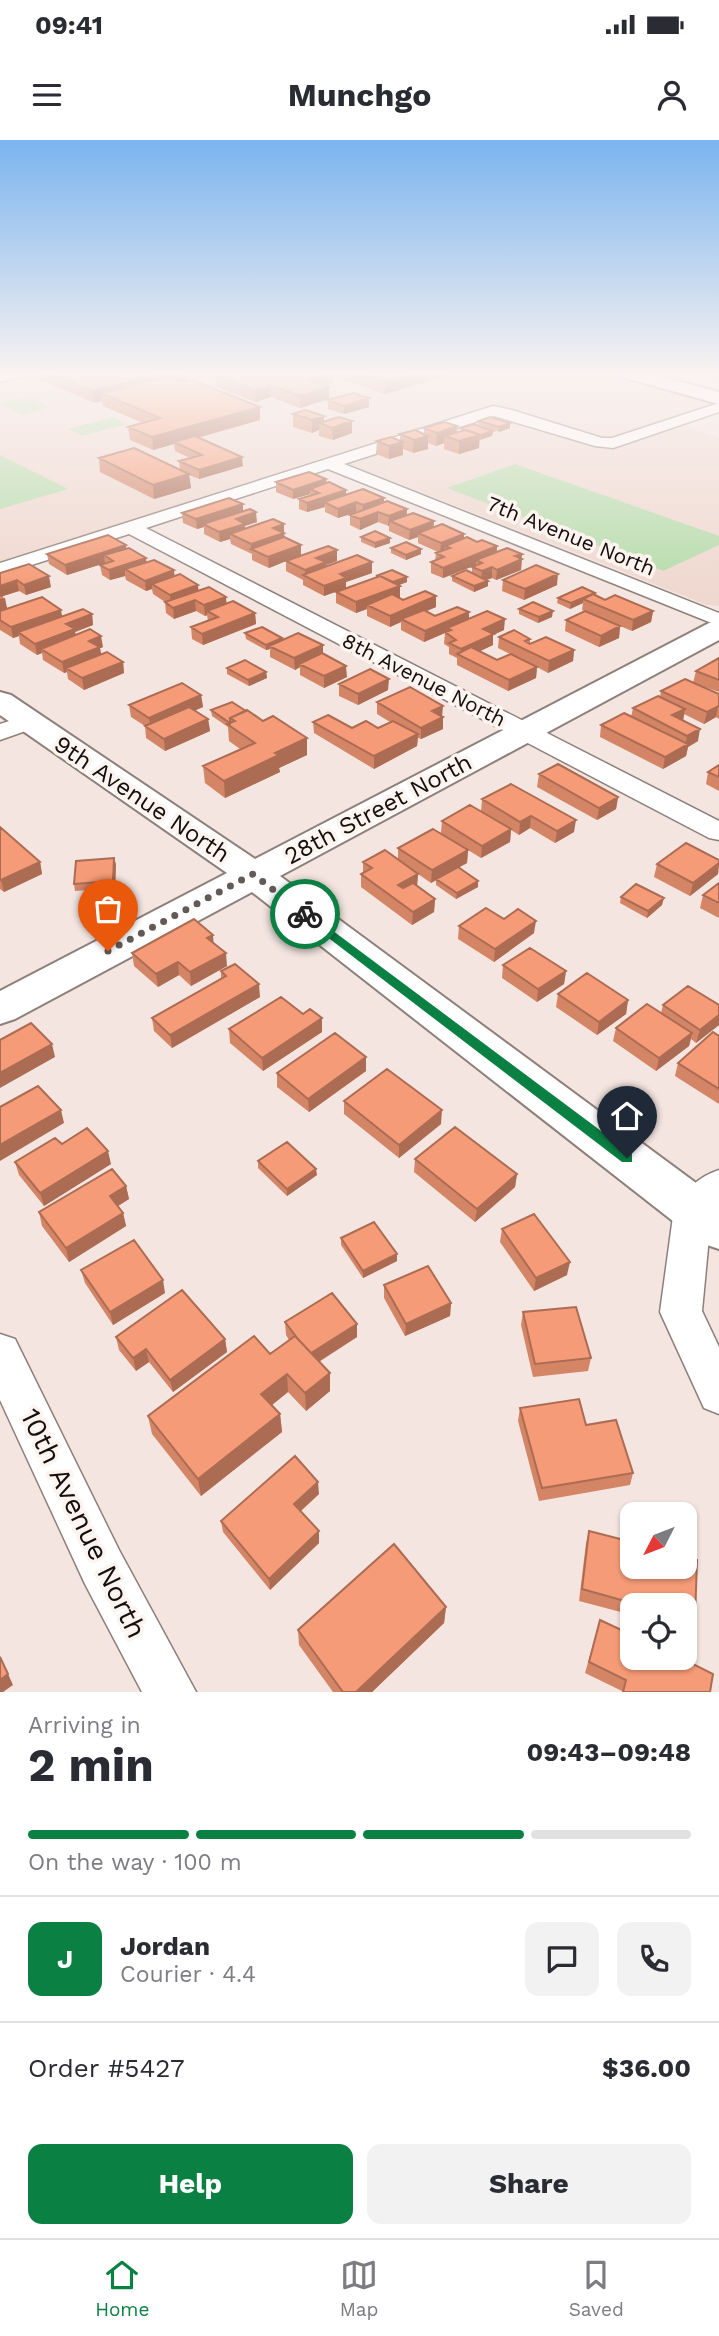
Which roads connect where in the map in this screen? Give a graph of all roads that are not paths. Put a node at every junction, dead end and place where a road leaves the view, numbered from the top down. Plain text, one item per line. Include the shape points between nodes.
1 (385, 445) edge
2 (329, 464) junction
3 (130, 527) junction
4 (0, 569) edge
5 (719, 620) edge
6 (719, 629) edge
7 (9, 719) edge
8 (525, 732) junction
9 (719, 832) edge
10 (253, 874) junction
11 (0, 1009) edge
12 (710, 1208) edge
13 (0, 1353) edge
14 (719, 1393) edge
15 (170, 1692) edge

1 - 2 street
2 - 3 street
2 - 5 street, 7th Avenue North
3 - 4 street
3 - 8 street, 8th Avenue North
6 - 8 street, 28th Street North
7 - 10 street, 9th Avenue North
8 - 9 street, 8th Avenue North
8 - 10 street, 28th Street North
10 - 11 street, 28th Street North
10 - 12 street, 9th Avenue North
12 - 14 street via 681,1312
13 - 15 street, 10th Avenue North via 102,1567

